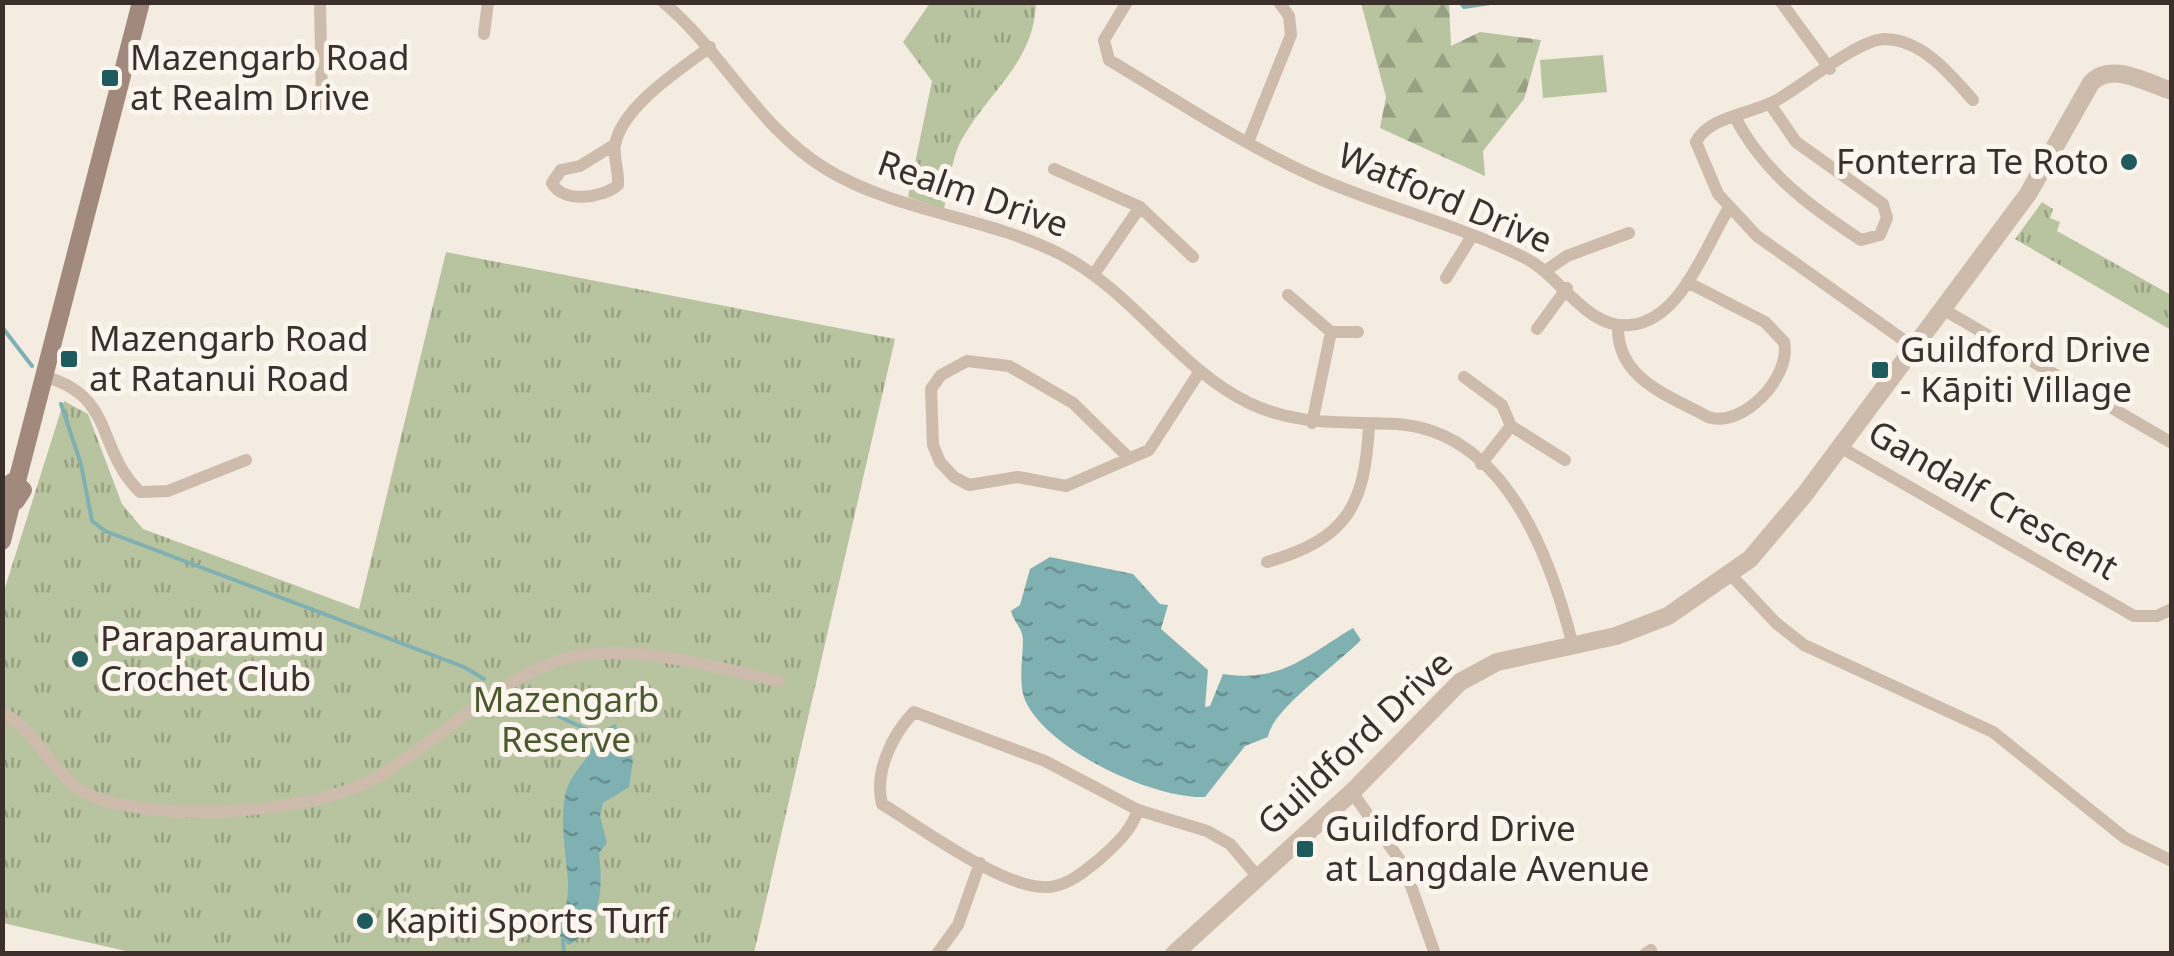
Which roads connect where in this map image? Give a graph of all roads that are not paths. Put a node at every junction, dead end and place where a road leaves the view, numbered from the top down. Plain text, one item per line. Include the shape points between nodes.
1 (140, 2) edge
2 (320, 2) edge
3 (488, 2) edge
4 (663, 2) edge
5 (1127, 2) edge
6 (1278, 2) edge
7 (1781, 2) edge
8 (484, 34) dead end
9 (710, 47) junction
10 (1830, 69) junction
11 (2172, 91) edge
12 (1973, 100) dead end
13 (322, 104) dead end
14 (1770, 104) junction
15 (1735, 117) junction
16 (1248, 142) junction
17 (614, 145) junction
18 (1054, 169) dead end
19 (1140, 206) junction
20 (1729, 208) junction
21 (1629, 233) dead end
22 (1472, 236) junction
23 (1193, 257) dead end
24 (1548, 269) junction
25 (1094, 274) junction
26 (1446, 278) dead end
27 (1687, 282) junction
28 (1566, 288) junction
29 (1288, 295) dead end
30 (1941, 308) junction
31 (1618, 325) junction
32 (1537, 329) dead end
33 (1331, 332) junction
34 (1358, 332) dead end
35 (1912, 346) junction
36 (1200, 371) junction
37 (46, 377) junction
38 (1464, 377) dead end
39 (1312, 423) junction
40 (1369, 425) junction
41 (1511, 426) junction
42 (2172, 443) edge
43 (1840, 447) junction
44 (1128, 456) junction
45 (246, 460) dead end
46 (1565, 460) dead end
47 (1480, 464) junction
48 (8, 491) edge
49 (2, 541) edge
50 (1267, 562) dead end
51 (1730, 574) junction
52 (2172, 609) edge
53 (1573, 646) junction
54 (779, 680) dead end
55 (2, 713) edge
56 (1352, 792) junction
57 (1138, 810) junction
58 (2172, 860) edge
59 (980, 863) junction
60 (1258, 877) junction
61 (937, 954) edge
62 (1174, 954) edge
63 (1435, 954) edge

1 - 37 main road
2 - 13 street
3 - 8 street
4 - 9 street, Realm Drive
5 - 16 street, Watford Drive via 1104,40 1108,60
6 - 16 street via 1291,34
7 - 10 street
9 - 17 street via 648,94
9 - 25 street, Realm Drive via 770,124 824,168 887,199 1041,245
10 - 12 street via 1884,39 1915,47
10 - 14 street
11 - 30 street, Guildford Drive via 2119,73 2102,73 2091,83 2028,194
14 - 15 street
14 - 15 street via 1796,142 1883,204 1887,218 1880,235 1862,240 1800,199 1768,167
15 - 20 street via 1696,142
16 - 22 street, Watford Drive via 1314,176
17 - 17 street via 618,184 609,192 557,192 552,183 560,170
18 - 19 street, Realm Drive
19 - 23 street, Realm Drive
19 - 25 street, Realm Drive
20 - 27 street
20 - 35 street via 1774,249
21 - 24 street
22 - 24 street, Watford Drive
22 - 26 street
24 - 28 street, Watford Drive
25 - 36 street, Realm Drive
27 - 31 street via 1649,320
27 - 31 street via 1765,322 1784,342 1784,362 1740,414 1719,421 1640,380 1619,347
28 - 31 street, Watford Drive via 1598,319
28 - 32 street
29 - 33 street
30 - 35 street, Guildford Drive
30 - 42 street
33 - 34 street
33 - 39 street
35 - 43 street, Guildford Drive
36 - 39 street, Realm Drive via 1249,403
36 - 44 street via 1155,444
37 - 45 street via 86,394 126,478 140,492 168,491
37 - 48 main road
38 - 41 street via 1502,405
39 - 40 street, Realm Drive
40 - 47 street, Realm Drive via 1422,429
40 - 50 street via 1367,470 1352,510 1317,544
41 - 46 street
41 - 47 street
43 - 51 street, Guildford Drive via 1767,542
43 - 52 street, Gandalf Crescent via 2134,616
44 - 44 street via 1066,486 1018,476 969,485 936,456 931,389 966,361 1008,366 1072,403
47 - 53 street, Realm Drive via 1510,494 1542,546
48 - 49 main road
51 - 53 street, Guildford Drive via 1668,616
51 - 58 street via 1804,644 1993,732 2125,838
53 - 56 street, Guildford Drive via 1496,662 1460,682
54 - 55 street via 660,657 602,655 550,664 342,794 181,811 120,804 82,790 59,775 23,726
56 - 60 street, Guildford Drive
56 - 63 street via 1404,866
57 - 59 street via 1118,842 1052,888 1024,884
57 - 59 street via 1045,761 914,712 896,730 878,787 882,804
57 - 60 street via 1207,831 1230,844
59 - 61 street via 958,925
60 - 62 street, Guildford Drive

